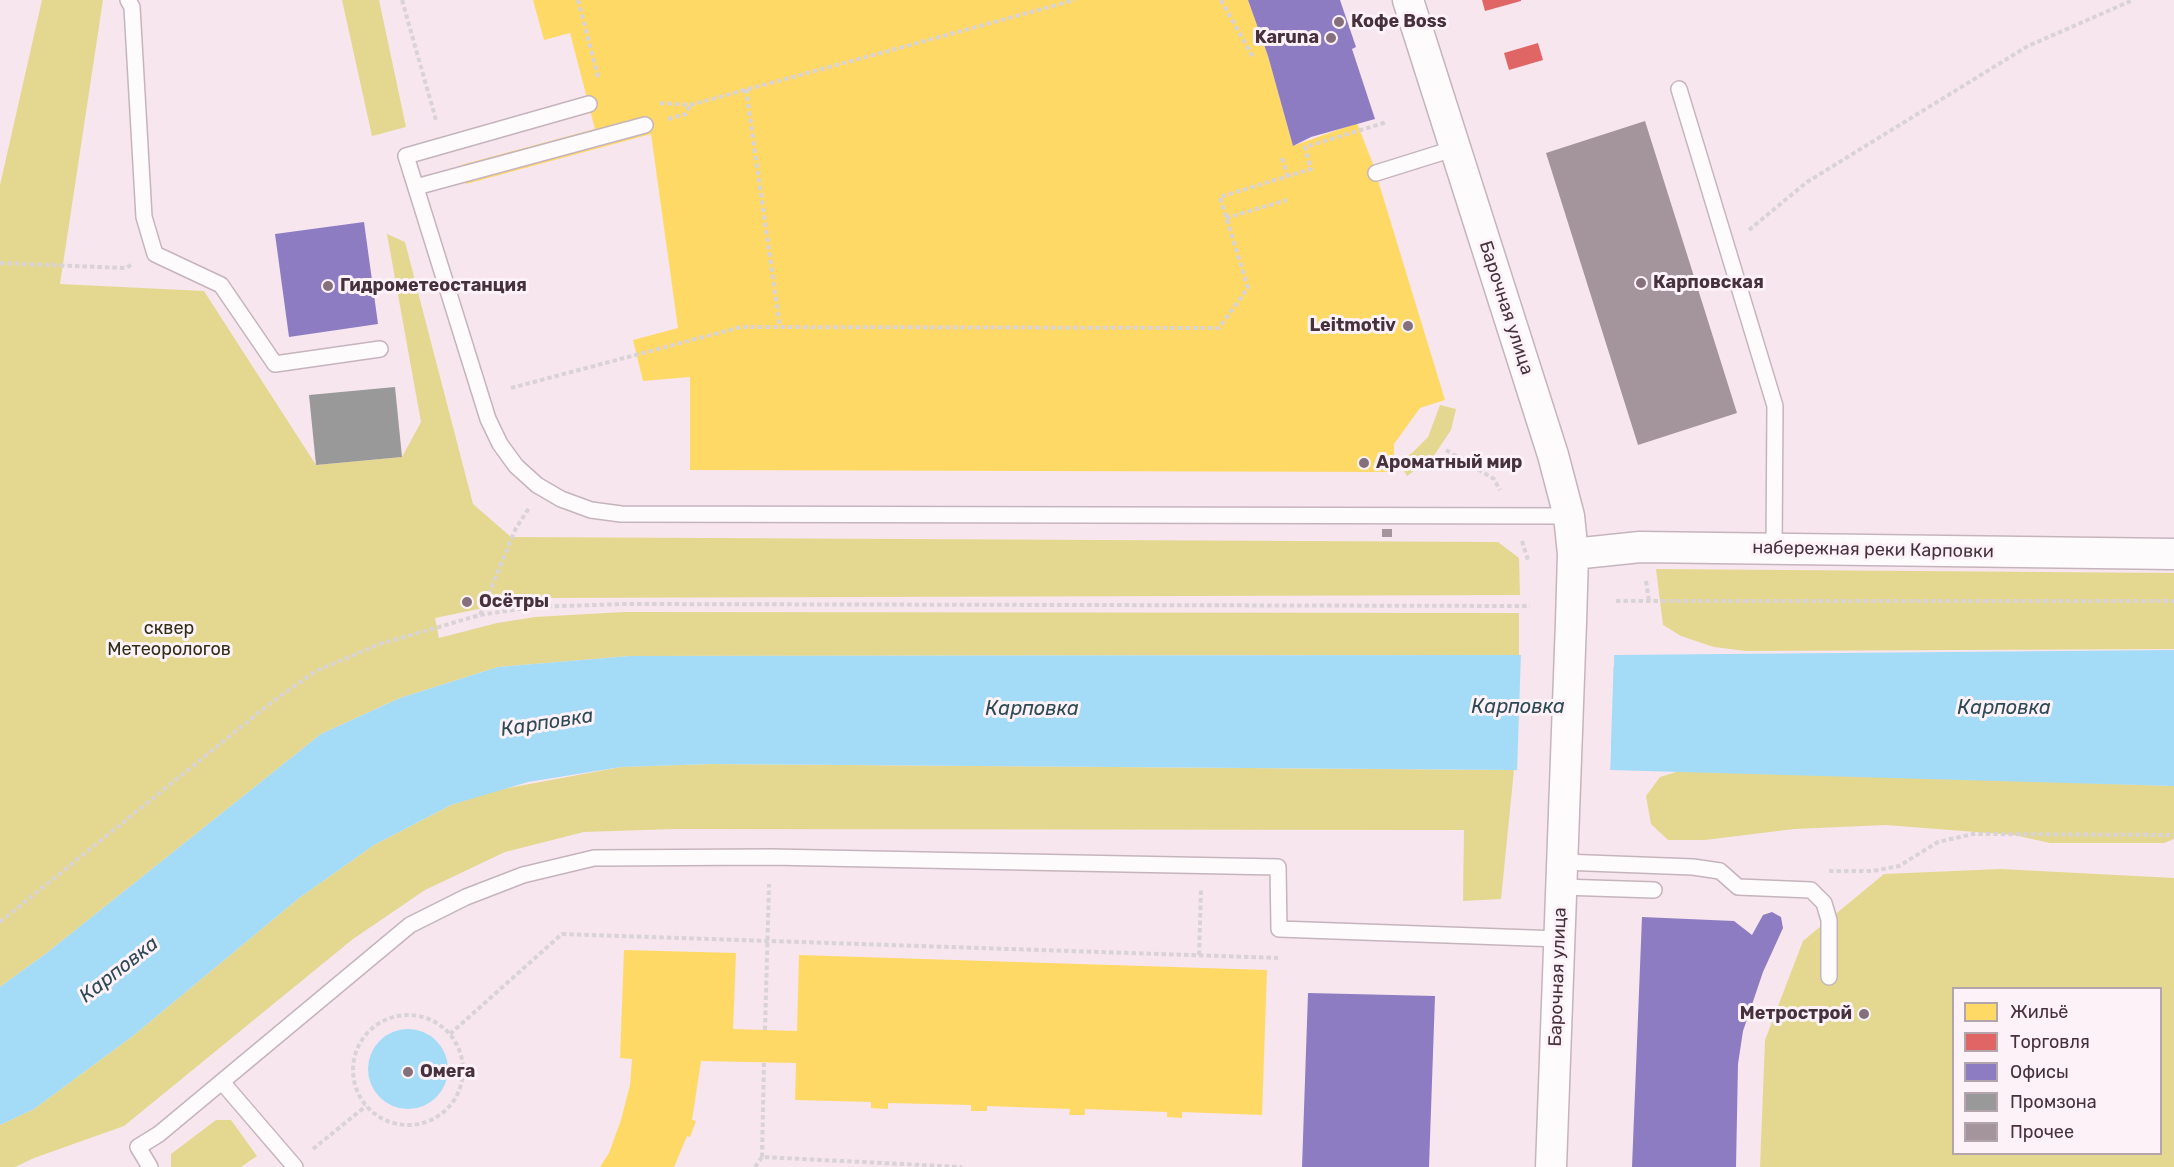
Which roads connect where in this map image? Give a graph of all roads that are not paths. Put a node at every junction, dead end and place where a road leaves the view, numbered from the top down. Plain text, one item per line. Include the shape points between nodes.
1 (128, 0) edge
2 (1408, 0) edge
3 (1679, 89) dead end
4 (588, 104) dead end
5 (645, 125) dead end
6 (1456, 148) junction
7 (1376, 173) dead end
8 (416, 187) junction
9 (380, 349) dead end
10 (1569, 516) junction
11 (1774, 549) junction
12 (1573, 554) junction
13 (2174, 554) edge
14 (1561, 874) junction
15 (1654, 890) dead end
16 (1559, 939) junction
17 (1829, 977) dead end
18 (222, 1082) junction
19 (294, 1166) edge
20 (150, 1167) edge
21 (1551, 1167) edge

1 - 9 lane via 132,7 144,217 155,254 221,285 275,364
2 - 6 street, Барочная улица
3 - 11 lane via 1774,406
4 - 8 lane via 406,156
5 - 8 lane
6 - 7 lane
6 - 10 street, Барочная улица
8 - 10 lane via 488,419 500,444 516,466 537,484 561,499 591,510 621,514
10 - 12 street, Барочная улица
11 - 12 street, набережная реки Карповки via 1640,547
11 - 13 street, набережная реки Карповки
12 - 14 street, Барочная улица
14 - 15 lane
14 - 16 street, Барочная улица
14 - 17 lane via 1693,867 1720,871 1738,887 1810,890 1824,903 1829,920
16 - 18 lane via 1279,929 1278,867 770,856 594,858 523,875 410,925
16 - 21 street, Барочная улица
18 - 19 lane
18 - 20 lane via 159,1134 138,1146

